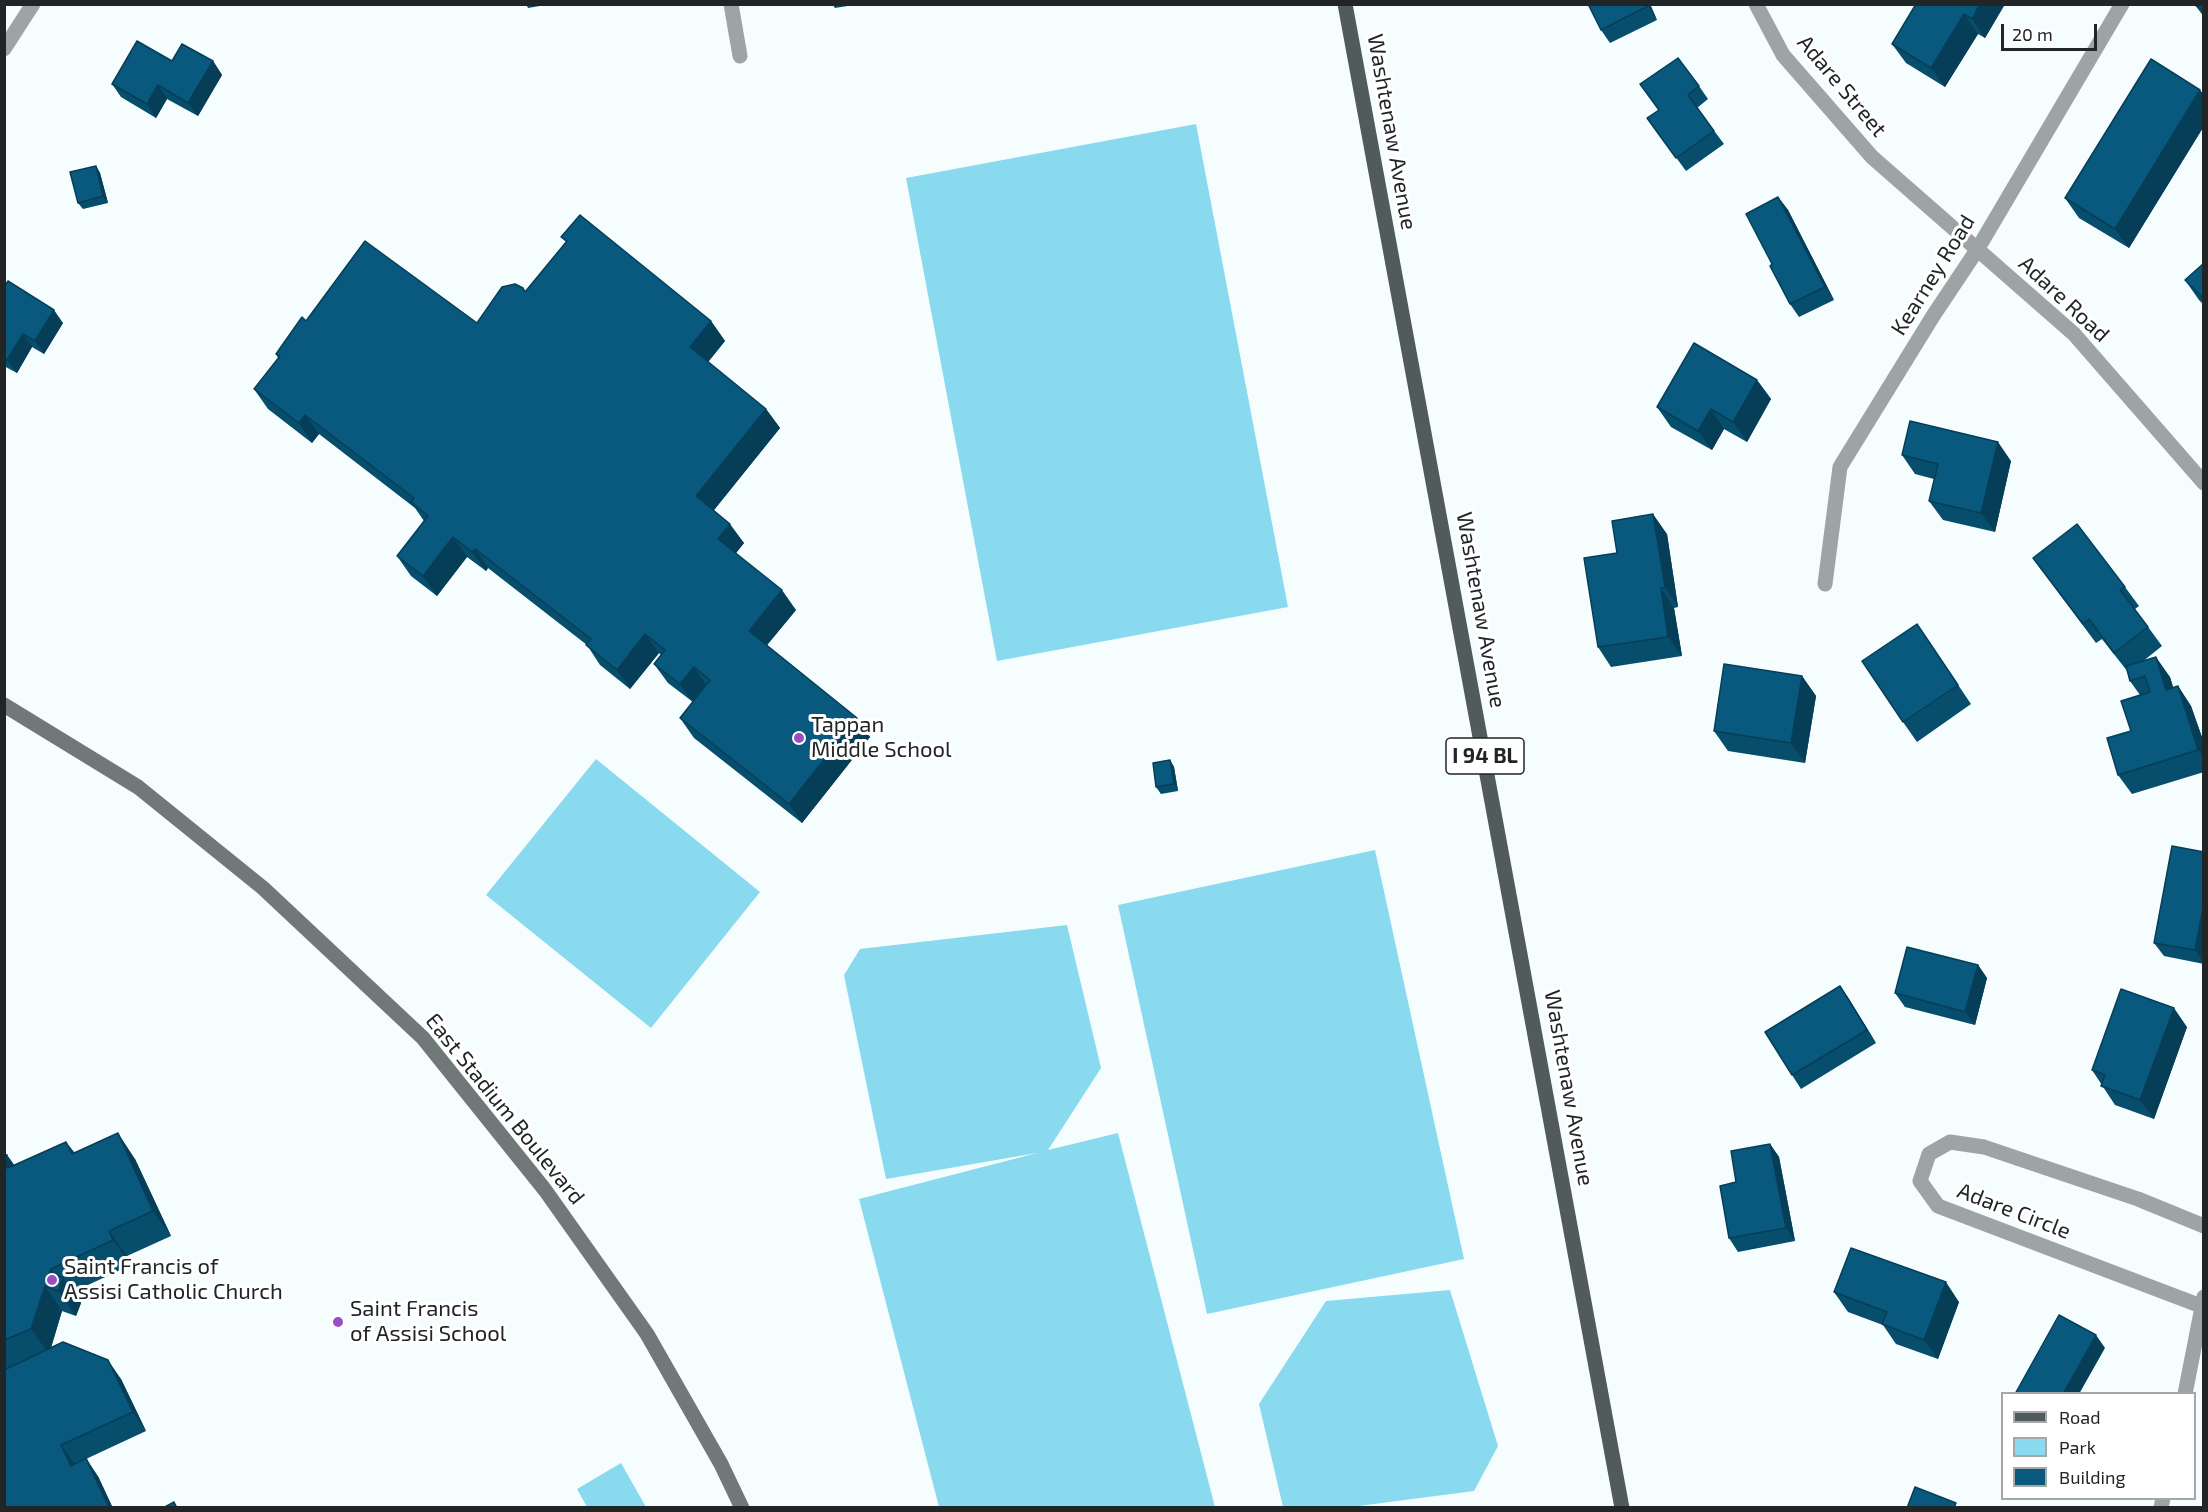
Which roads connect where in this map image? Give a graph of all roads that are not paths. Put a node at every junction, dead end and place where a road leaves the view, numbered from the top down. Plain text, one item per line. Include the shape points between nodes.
1 (33, 4) edge
2 (731, 4) edge
3 (1346, 4) edge
4 (1756, 4) edge
5 (2122, 4) edge
6 (4, 50) edge
7 (740, 56) dead end
8 (1879, 164) joint
9 (1977, 250) junction
10 (2204, 483) edge
11 (1825, 584) dead end
12 (4, 705) edge
13 (2204, 1226) edge
14 (2202, 1301) edge
15 (2186, 1392) edge
16 (742, 1508) edge
17 (1622, 1508) edge

1 - 6 street
2 - 7 street
3 - 17 main road, Washtenaw Avenue / I 94 BL
4 - 8 street, Adare Street via 1783,55
5 - 9 street, Kearney Road
8 - 9 street, Adare Road
9 - 10 street, Adare Road via 2073,334
9 - 11 street, Kearney Road via 1840,467
12 - 16 main road, East Stadium Boulevard via 138,787 264,888 423,1038 545,1190 647,1334
13 - 14 street, Adare Circle via 2138,1199 1984,1147 1950,1142 1929,1154 1920,1181 1938,1206
14 - 15 street

